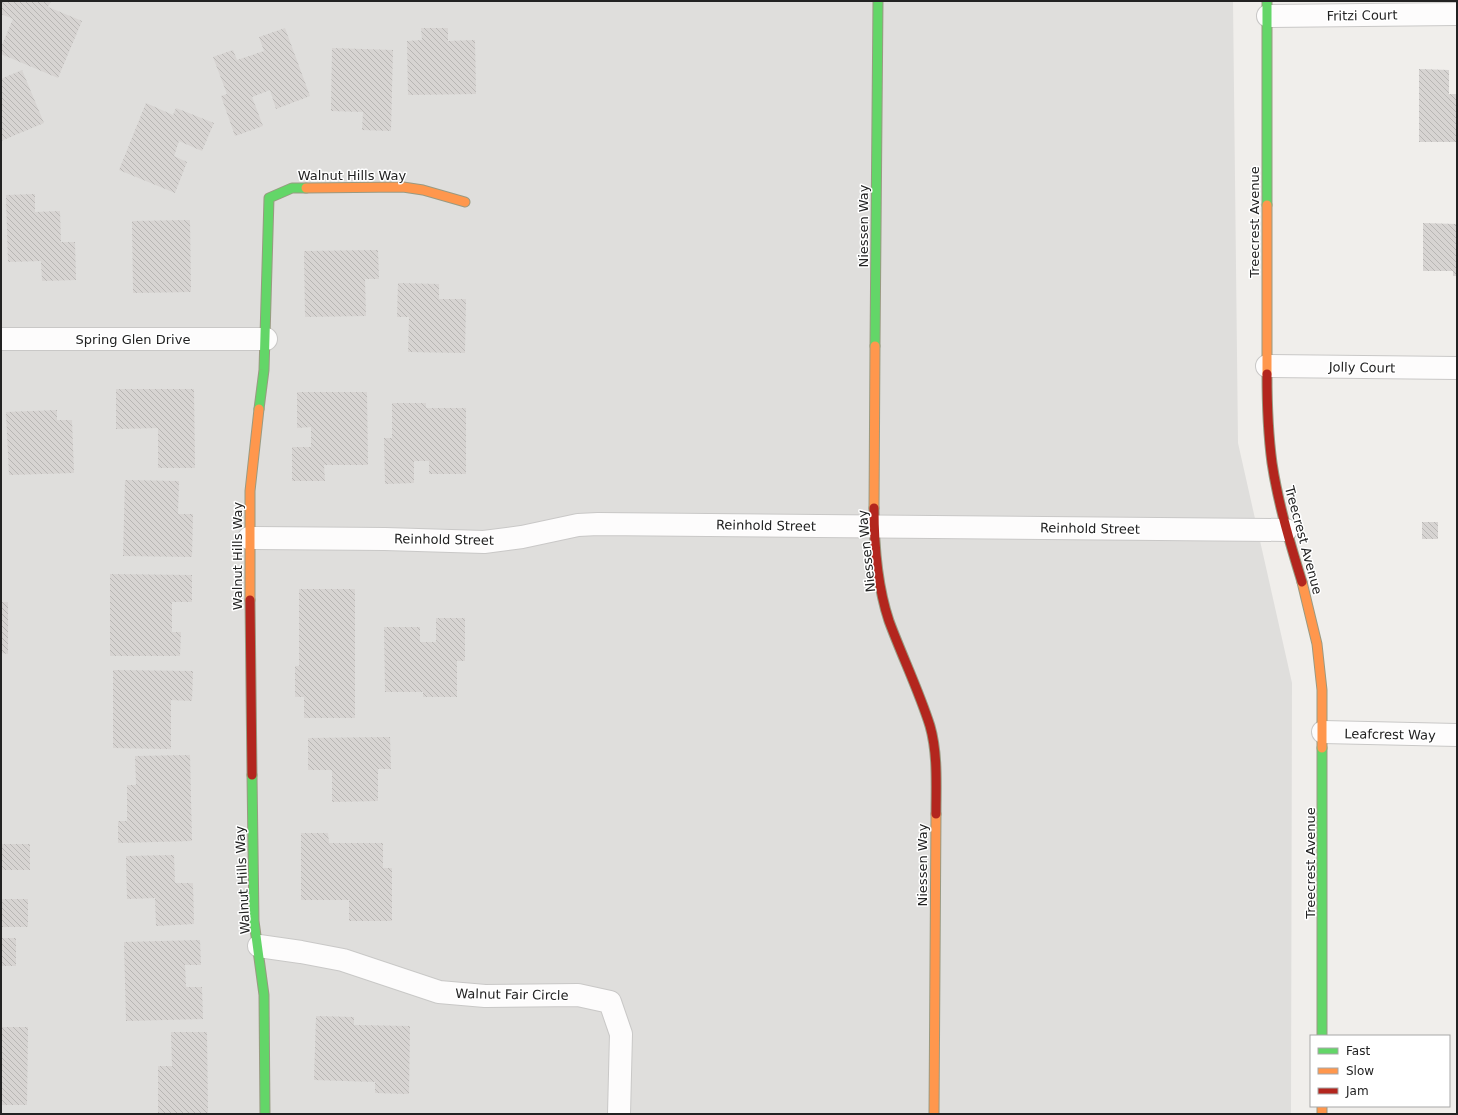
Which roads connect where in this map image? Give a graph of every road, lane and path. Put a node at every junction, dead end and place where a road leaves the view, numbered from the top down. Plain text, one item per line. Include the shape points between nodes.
1 (878, 1) edge
2 (1268, 8) edge
3 (1457, 14) edge
4 (465, 202) dead end
5 (1, 339) edge
6 (266, 339) junction
7 (1267, 366) junction
8 (1457, 368) edge
9 (874, 526) junction
10 (1286, 530) junction
11 (249, 538) junction
12 (1323, 732) junction
13 (1457, 735) edge
14 (259, 946) junction
15 (1322, 1035) edge
16 (265, 1114) edge
17 (619, 1114) edge
18 (934, 1114) edge

1 - 9 street, Niessen Way
2 - 3 street, Fritzi Court
2 - 7 street, Treecrest Avenue
4 - 6 street, Walnut Hills Way via 403,187 292,188 269,198
5 - 6 street, Spring Glen Drive
6 - 11 street, Walnut Hills Way via 250,491
7 - 8 street, Jolly Court
7 - 10 street, Treecrest Avenue via 1272,463
9 - 10 street, Reinhold Street
9 - 11 street, Reinhold Street via 598,524 578,525 522,538 484,542
9 - 18 street, Niessen Way via 880,582 889,620 930,728 936,766
10 - 12 street, Treecrest Avenue via 1317,644
11 - 14 street, Walnut Hills Way via 253,897
12 - 13 street, Leafcrest Way
12 - 15 street, Treecrest Avenue
14 - 16 street, Walnut Hills Way via 264,995
14 - 17 street, Walnut Fair Circle via 343,960 439,992 485,996 578,995 610,1002 621,1034

